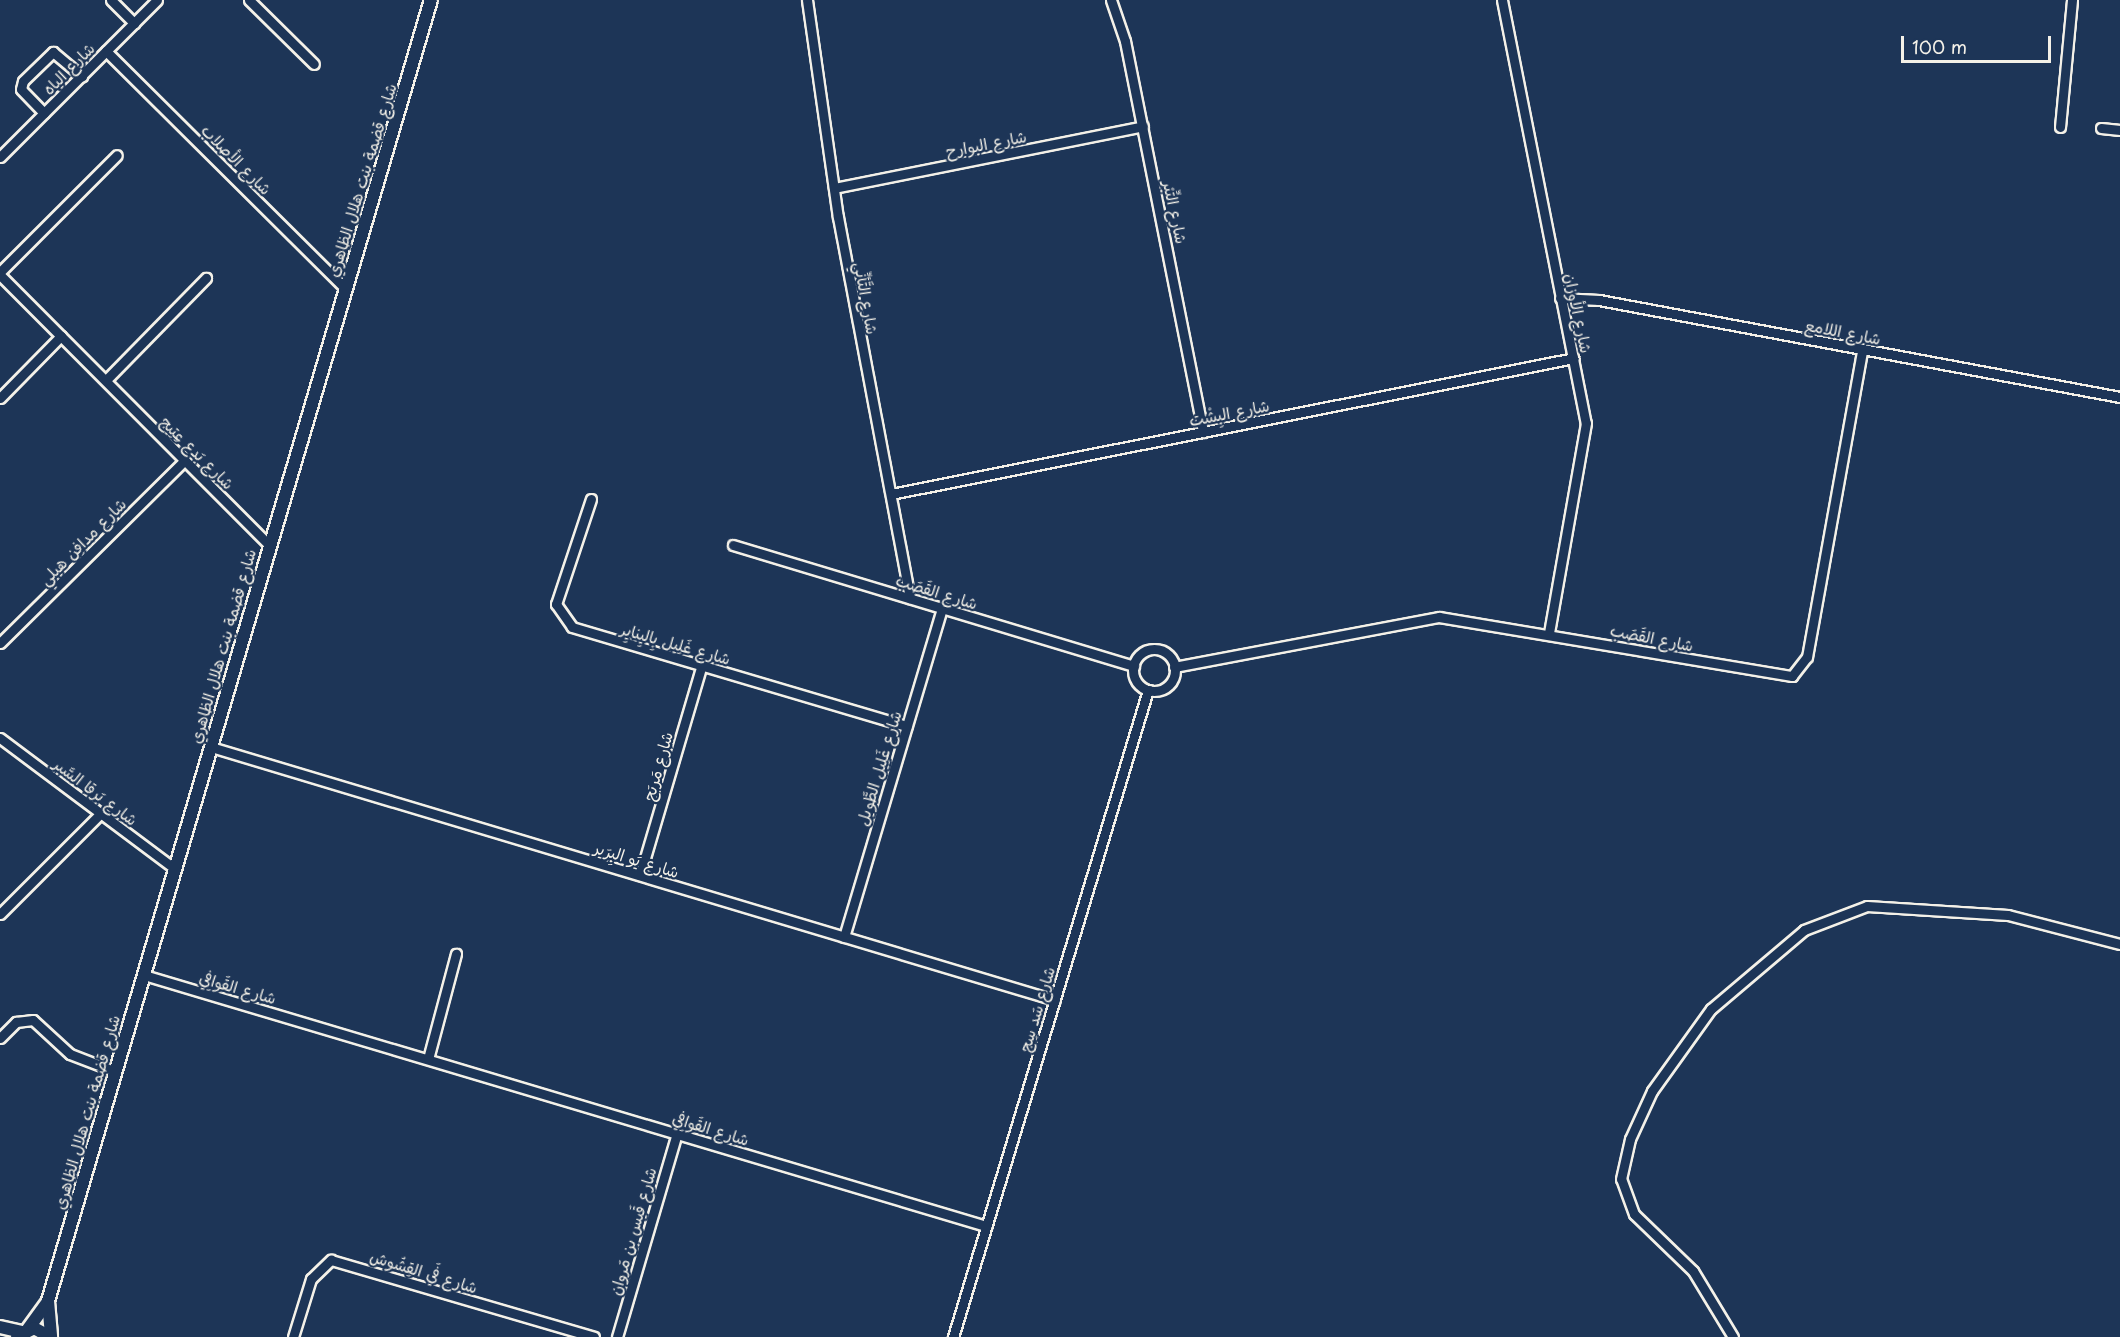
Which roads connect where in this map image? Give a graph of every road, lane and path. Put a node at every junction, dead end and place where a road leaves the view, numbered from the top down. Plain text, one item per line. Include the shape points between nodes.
1 (111, 0) edge
2 (157, 0) edge
3 (249, 0) edge
4 (807, 0) edge
5 (1111, 0) edge
6 (1502, 0) edge
7 (2072, 0) edge
8 (428, 2) edge
9 (134, 23) junction
10 (106, 51) junction
11 (314, 64) dead end
12 (82, 76) junction
13 (44, 113) junction
14 (1143, 126) junction
15 (2060, 127) dead end
16 (2101, 128) dead end
17 (2120, 130) edge
18 (117, 155) dead end
19 (0, 157) edge
20 (834, 188) junction
21 (0, 273) edge
22 (206, 278) dead end
23 (346, 289) junction
24 (1560, 298) junction
25 (61, 336) junction
26 (1862, 350) junction
27 (1574, 358) junction
28 (106, 380) junction
29 (2120, 397) edge
30 (0, 398) edge
31 (1203, 432) junction
32 (184, 460) junction
33 (891, 494) junction
34 (591, 499) dead end
35 (269, 545) junction
36 (733, 545) dead end
37 (910, 598) junction
38 (942, 608) junction
39 (1550, 633) junction
40 (0, 643) edge
41 (702, 665) junction
42 (1134, 666) junction
43 (1174, 667) junction
44 (1148, 690) junction
45 (907, 726) junction
46 (0, 738) edge
47 (211, 747) junction
48 (101, 813) junction
49 (174, 868) junction
50 (640, 875) junction
51 (0, 914) edge
52 (844, 937) junction
53 (2120, 944) edge
54 (456, 954) dead end
55 (144, 975) junction
56 (1055, 1000) junction
57 (0, 1038) edge
58 (428, 1059) junction
59 (114, 1071) junction
60 (677, 1133) junction
61 (986, 1226) junction
62 (48, 1301) junction
63 (0, 1327) edge
64 (23, 1333) edge
65 (51, 1337) edge
66 (293, 1337) edge
67 (594, 1337) edge
68 (617, 1337) edge
69 (953, 1337) edge
70 (1733, 1337) edge

1 - 9 street
2 - 9 street, شارع الياه
3 - 11 street
4 - 20 street, شارع التَّأنِّي
5 - 14 street, شارع التِّبْر
6 - 24 street, شارع الأوزان
7 - 15 street
8 - 23 street, شارع قضمة بنت هلال الظاهري
9 - 10 street, شارع الياه
10 - 12 street, شارع الياه
10 - 23 street, شارع الأصلاب
12 - 13 street, شارع الياه
12 - 13 street via 53,52 21,89
13 - 19 street, شارع الياه
14 - 20 street, شارع البوارح
14 - 31 street, شارع التِّبْر
16 - 17 street
18 - 21 street
20 - 33 street, شارع التَّأنِّي
21 - 25 street, شارع بَدع عِتِيج
22 - 28 street
23 - 35 street, شارع قضمة بنت هلال الظاهري
24 - 26 street, شارع اللامع via 1599,300
24 - 27 street, شارع الأوزان
25 - 28 street, شارع بَدع عِتِيج
25 - 30 street
26 - 29 street, شارع اللامع
26 - 39 street, شارع القَصَب via 1807,657 1798,673 1779,676
27 - 31 street, شارع البِشْت
27 - 39 street, شارع الأوزان via 1585,441
28 - 32 street, شارع بَدع عِتِيج
31 - 33 street, شارع البِشْت
32 - 35 street, شارع بَدع عِتِيج
32 - 40 street, شارع مدافِن هيلي
33 - 37 street, شارع التَّأنِّي
34 - 41 street, شارع غَلِيل بِاليِنايِر via 558,594 563,620 582,632
35 - 47 street, شارع قضمة بنت هلال الظاهري
36 - 37 street, شارع القَصَب
37 - 38 street, شارع القَصَب
38 - 42 street, شارع القَصَب
38 - 45 street, شارع غَلِيل الطَّويل
39 - 43 street, شارع القَصَب via 1477,619 1421,618
41 - 45 street, شارع غَلِيل بِاليِنايِر
41 - 50 street, شارع مَربَح
42 - 43 street via 1145,651 1158,650
42 - 44 street via 1137,683
43 - 44 street via 1168,686
44 - 56 street, شارع سَد سِج
45 - 52 street, شارع غَلِيل الطَّويل
46 - 48 street, شارع بَرقا السَّبر
47 - 49 street, شارع قضمة بنت هلال الظاهري
47 - 50 street, شارع يَو البِرَير
48 - 49 street, شارع بَرقا السَّبر
48 - 51 street
49 - 55 street, شارع قضمة بنت هلال الظاهري
50 - 52 street, شارع يَو البِرَير
52 - 56 street, شارع يَو البِرَير
53 - 70 street via 2008,915 1867,906 1804,930 1711,1009 1652,1091 1630,1139 1621,1179 1634,1214 1693,1271
54 - 58 street
55 - 58 street, شارع القَوافِي
55 - 59 street, شارع قضمة بنت هلال الظاهري
56 - 61 street, شارع سَد سِج
57 - 59 street via 16,1022 33,1020 70,1054
58 - 60 street, شارع القَوافِي
59 - 62 street, شارع قضمة بنت هلال الظاهري
60 - 61 street, شارع القَوافِي
60 - 68 street, شارع قَيس بن مَروان
61 - 69 street, شارع سَد سِج
62 - 64 street, شارع قضمة بنت هلال الظاهري
62 - 65 street, شارع قضمة بنت هلال الظاهري
63 - 64 street
64 - 65 street
66 - 67 street, شارع فَي القِشُوش via 311,1278 331,1260

